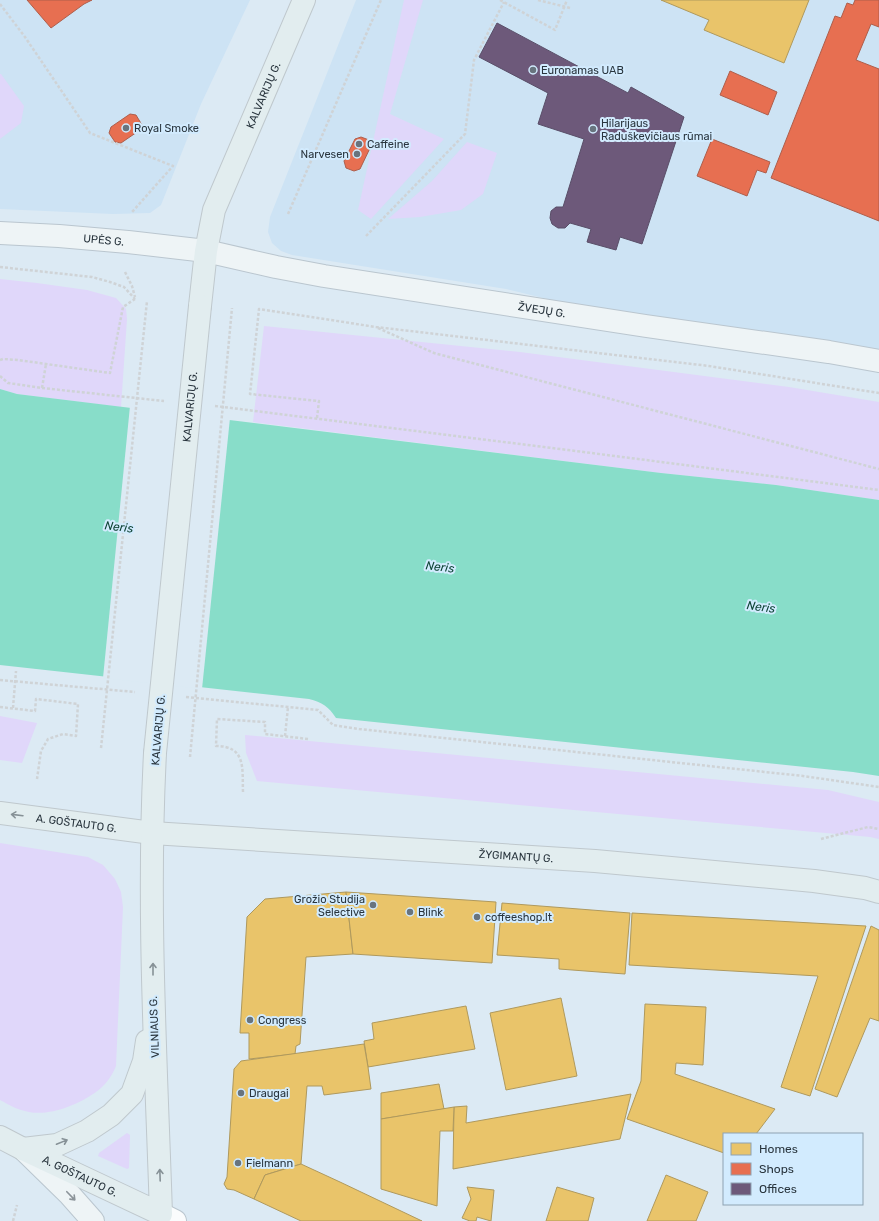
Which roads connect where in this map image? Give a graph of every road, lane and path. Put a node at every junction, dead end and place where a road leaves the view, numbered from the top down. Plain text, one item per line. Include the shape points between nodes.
1 (304, 0) edge
2 (381, 0) edge
3 (500, 0) edge
4 (538, 0) edge
5 (567, 0) edge
6 (504, 2) junction
7 (0, 4) edge
8 (564, 6) junction
9 (570, 8) dead end
10 (132, 212) dead end
11 (288, 214) dead end
12 (0, 233) edge
13 (366, 236) dead end
14 (206, 251) junction
15 (0, 267) edge
16 (125, 272) dead end
17 (135, 299) junction
18 (147, 301) dead end
19 (232, 308) dead end
20 (376, 326) junction
21 (0, 360) edge
22 (879, 361) edge
23 (46, 364) junction
24 (0, 376) edge
25 (42, 388) junction
26 (879, 393) edge
27 (169, 402) dead end
28 (209, 406) dead end
29 (317, 418) junction
30 (879, 469) edge
31 (879, 490) edge
32 (16, 671) dead end
33 (0, 680) edge
34 (15, 682) junction
35 (140, 693) dead end
36 (179, 696) dead end
37 (0, 707) edge
38 (288, 707) junction
39 (13, 708) junction
40 (285, 736) junction
41 (308, 739) dead end
42 (101, 748) dead end
43 (190, 757) dead end
44 (37, 779) dead end
45 (879, 787) edge
46 (243, 792) dead end
47 (0, 813) edge
48 (879, 828) edge
49 (152, 832) junction
50 (821, 839) dead end
51 (879, 892) edge
52 (153, 1008) junction
53 (0, 1137) edge
54 (24, 1149) junction
55 (17, 1205) dead end
56 (166, 1219) edge
57 (13, 1221) edge
58 (93, 1221) edge

1 - 14 main road, KALVARIJŲ G. via 214,210
2 - 11 path
3 - 6 path
4 - 8 path
5 - 8 path
6 - 8 path via 555,30
6 - 13 path via 474,60 465,134
7 - 10 path via 90,133 173,166
8 - 9 path
12 - 14 street, UPĖS G. via 120,241
14 - 22 street, ŽVEJŲ G. via 324,276
14 - 49 main road, KALVARIJŲ G., bridge via 155,753
15 - 17 path via 110,282 124,287
16 - 17 path
17 - 23 path via 123,307 110,373
18 - 42 path, bridge
19 - 43 path, bridge
20 - 26 path via 709,366
20 - 29 path via 259,309 250,394 319,401
20 - 30 path via 434,353
21 - 23 path
23 - 25 path
24 - 25 path via 8,383
25 - 27 path
28 - 29 path
29 - 31 path
32 - 34 path
33 - 34 path
34 - 35 path
34 - 39 path
36 - 38 path
37 - 39 path
38 - 40 path
38 - 45 path via 318,710 333,725 359,729
39 - 44 path via 35,711 36,699 78,704 76,736 63,734 48,739 41,751
40 - 41 path
40 - 46 path via 265,734 265,722 217,719 216,746 234,750 240,756
49 -> 47 main road, A. GOŠTAUTO G.
48 - 50 path via 868,827
49 - 51 main road, ŽYGIMANTŲ G. via 595,861 814,881
52 -> 49 main road, VILNIAUS G.
54 -> 52 main road via 57,1145 87,1132 111,1115 132,1094 144,1061
56 -> 52 main road, VILNIAUS G.
53 - 54 main road, A. GOŠTAUTO G.
54 - 56 main road, A. GOŠTAUTO G.
54 -> 58 street
55 - 57 path

